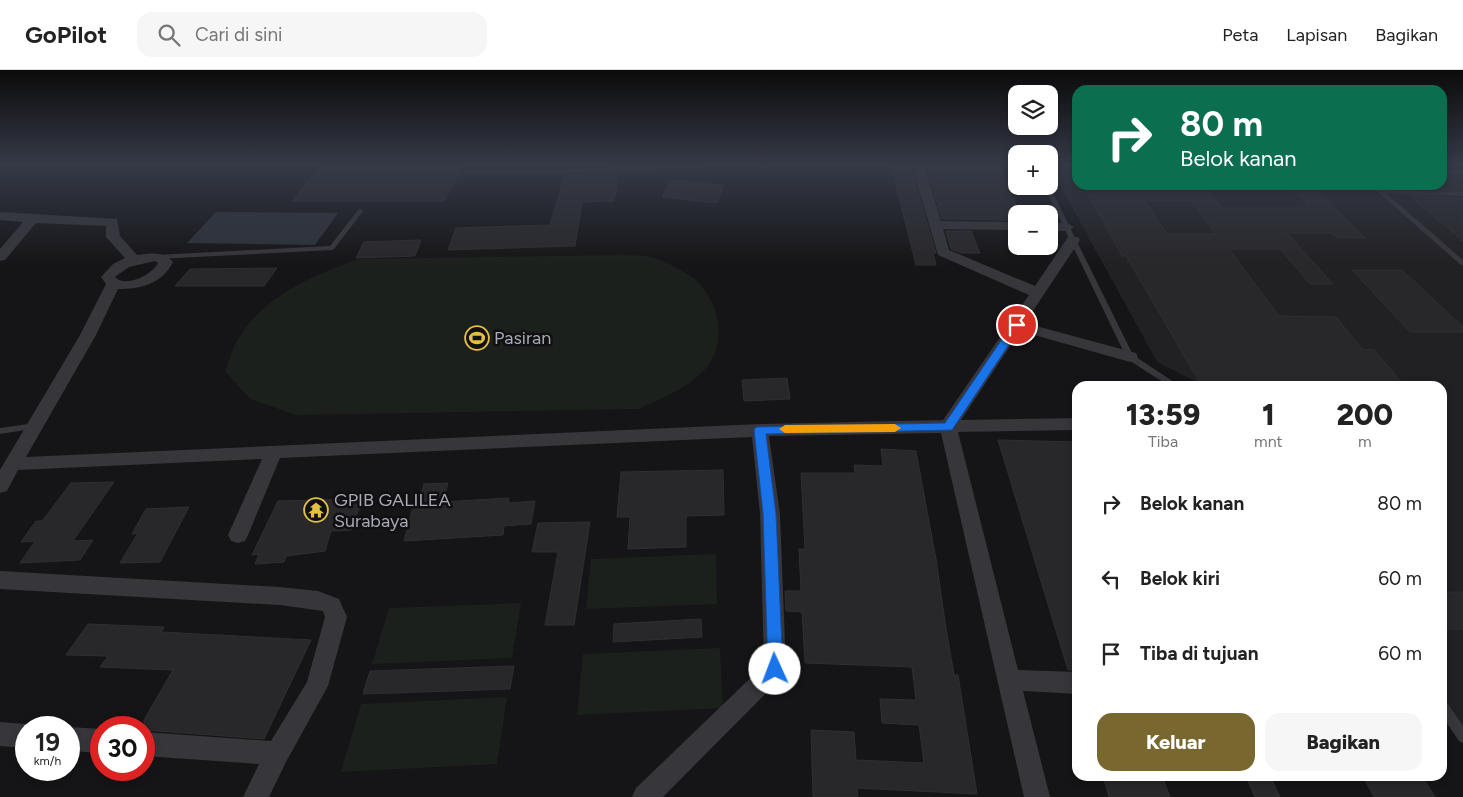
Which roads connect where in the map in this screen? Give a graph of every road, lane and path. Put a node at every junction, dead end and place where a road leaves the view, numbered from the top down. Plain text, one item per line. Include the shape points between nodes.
1 (928, 199) edge
2 (1053, 199) edge
3 (1388, 199) edge
4 (360, 211) dead end
5 (0, 216) edge
6 (33, 219) junction
7 (936, 225) junction
8 (1008, 226) edge
9 (1058, 230) edge
10 (1070, 234) junction
11 (0, 257) edge
12 (157, 257) junction
13 (132, 259) junction
14 (1463, 264) edge
15 (113, 284) junction
16 (1038, 293) junction
17 (1017, 325) junction
18 (1130, 357) junction
19 (1166, 381) edge
20 (1072, 424) edge
21 (34, 426) junction
22 (948, 427) junction
23 (760, 430) junction
24 (0, 431) edge
25 (274, 452) junction
26 (13, 464) junction
27 (0, 486) edge
28 (238, 535) dead end
29 (0, 580) edge
30 (1009, 680) junction
31 (1072, 683) edge
32 (1447, 713) edge
33 (0, 734) edge
34 (15, 735) edge
35 (1463, 737) edge
36 (155, 745) edge
37 (277, 753) junction
38 (256, 797) edge
39 (645, 797) edge
40 (1037, 797) edge

1 - 7 street
2 - 10 lane
3 - 14 lane
4 - 12 lane via 332,248
5 - 6 street
6 - 11 street
6 - 13 street via 112,222 113,237
7 - 8 street
7 - 16 street via 943,252
9 - 10 street
10 - 16 street
10 - 18 lane
12 - 13 street
12 - 15 street via 166,262 163,271 148,280 129,285
13 - 15 street via 116,267 108,277
15 - 21 street via 88,335
16 - 17 street
17 - 18 street
17 - 22 street
18 - 19 lane
20 - 22 street
21 - 24 lane
21 - 26 street
22 - 23 street
22 - 30 street
23 - 25 street
23 - 39 street via 770,514 775,669
25 - 26 street
25 - 28 street
26 - 27 street
29 - 37 street via 280,596 318,600 332,605 336,617 318,686
30 - 31 street
30 - 40 street
32 - 35 lane
33 - 34 street
36 - 37 street
37 - 38 street

